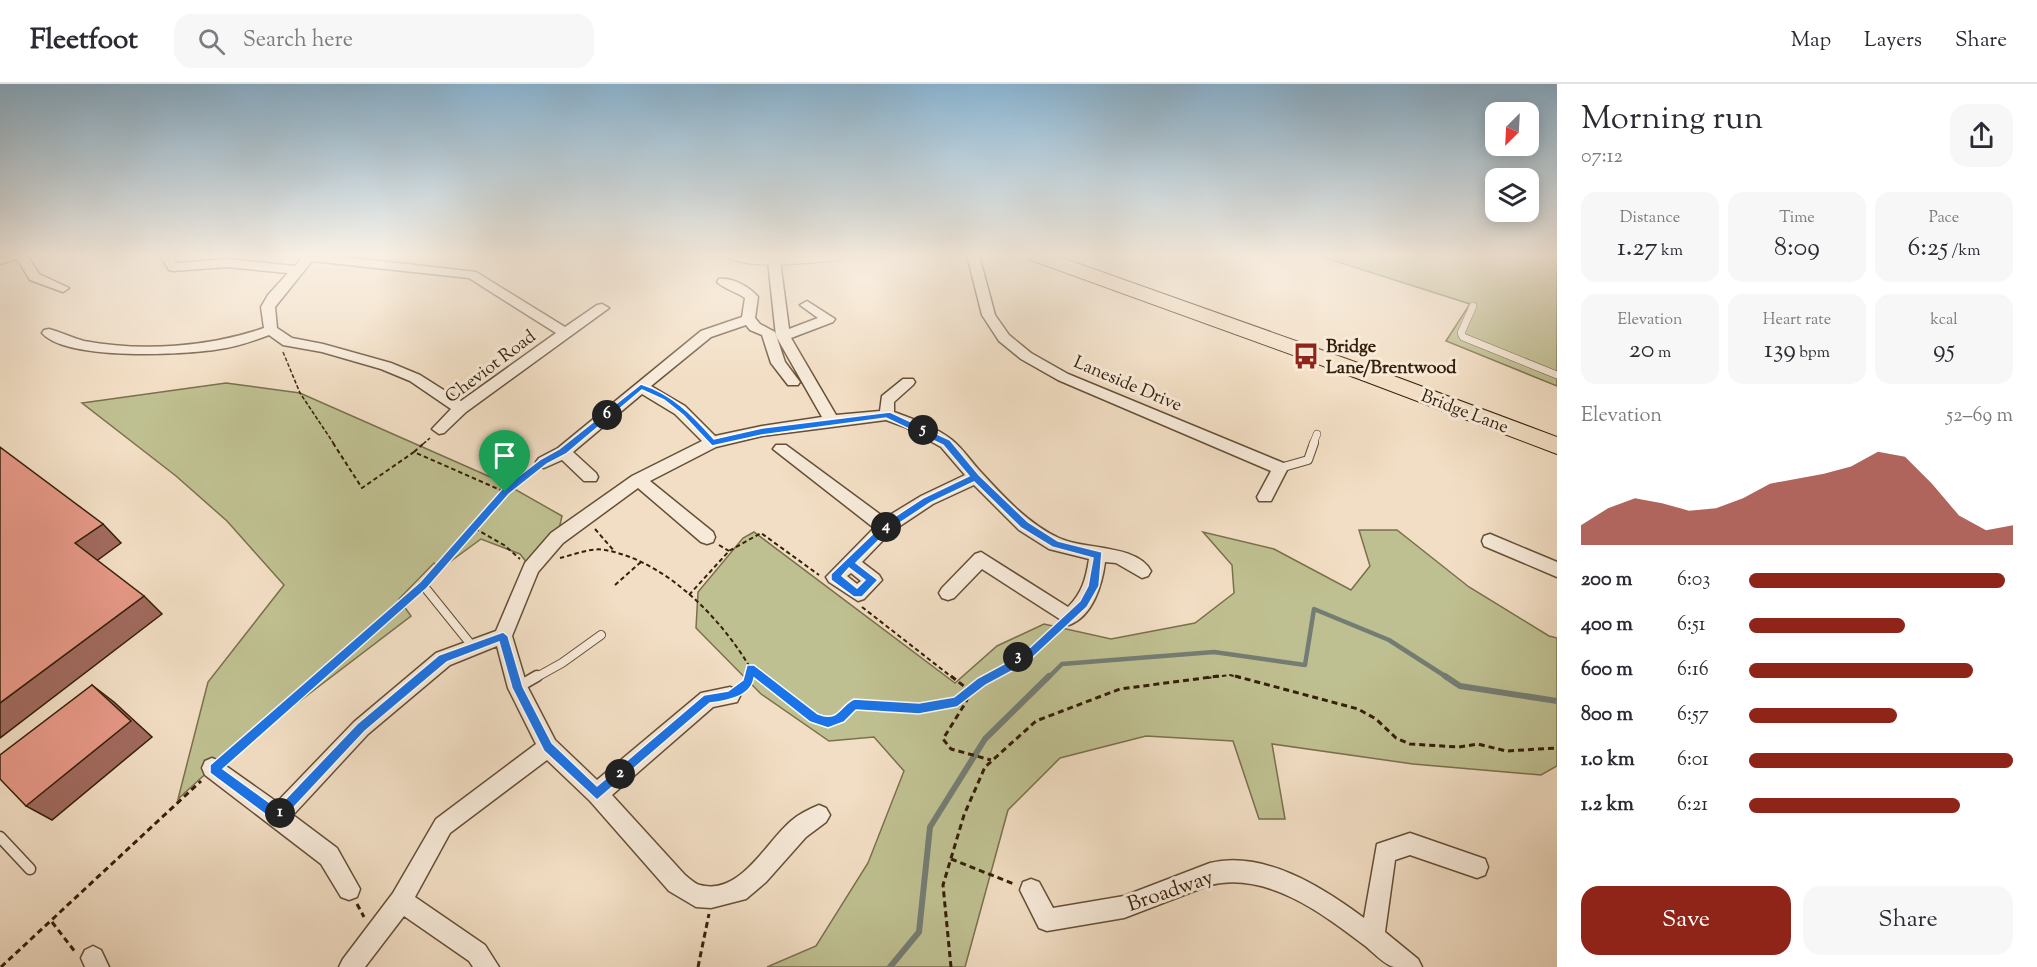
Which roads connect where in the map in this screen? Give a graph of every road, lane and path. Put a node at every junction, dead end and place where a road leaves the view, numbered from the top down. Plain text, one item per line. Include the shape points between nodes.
1 (277, 296) edge
2 (506, 296) edge
3 (751, 296) edge
4 (779, 296) edge
5 (984, 296) edge
6 (1150, 296) edge
7 (807, 305) dead end
8 (1473, 306) dead end
9 (602, 308) dead end
10 (748, 320) junction
11 (49, 333) dead end
12 (274, 333) junction
13 (565, 333) junction
14 (783, 336) junction
15 (1557, 375) edge
16 (793, 382) dead end
17 (908, 382) dead end
18 (641, 387) junction
19 (461, 408) junction
20 (886, 415) junction
21 (832, 421) junction
22 (439, 429) joint
23 (1317, 434) dead end
24 (712, 442) junction
25 (1557, 446) edge
26 (781, 449) dead end
27 (414, 452) junction
28 (563, 452) junction
29 (544, 462) joint
30 (1280, 468) junction
31 (590, 477) dead end
32 (976, 477) junction
33 (638, 480) junction
34 (505, 492) junction
35 (1265, 497) dead end
36 (586, 518) junction
37 (885, 527) junction
38 (474, 528) junction
39 (707, 537) dead end
40 (1490, 541) dead end
41 (615, 553) junction
42 (1098, 555) junction
43 (559, 559) dead end
44 (641, 562) junction
45 (850, 563) dead end
46 (531, 568) junction
47 (1557, 570) edge
48 (1142, 571) dead end
49 (819, 575) dead end
50 (423, 585) junction
51 (615, 585) dead end
52 (948, 593) dead end
53 (689, 595) junction
54 (859, 604) dead end
55 (1069, 617) junction
56 (601, 635) dead end
57 (503, 636) junction
58 (473, 647) junction
59 (750, 669) junction
60 (518, 688) junction
61 (970, 691) junction
62 (730, 696) joint
63 (548, 747) junction
64 (1557, 748) edge
65 (992, 760) junction
66 (213, 768) junction
67 (597, 794) junction
68 (819, 815) dead end
69 (278, 816) junction
70 (0, 837) edge
71 (951, 859) junction
72 (1477, 867) dead end
73 (30, 869) dead end
74 (349, 889) joint
75 (1031, 890) joint
76 (711, 897) junction
77 (401, 901) junction
78 (51, 921) junction
79 (374, 936) junction
80 (1372, 936) junction
81 (95, 963) edge
82 (1, 967) edge
83 (351, 967) edge
84 (488, 967) edge
85 (698, 967) edge
86 (951, 967) edge
87 (1410, 967) edge

1 - 12 street via 268,307
2 - 13 street, Cheviot Road
3 - 10 street
4 - 14 street
5 - 30 street, Laneside Drive via 990,319 999,332 1036,363
6 - 25 main road, Bridge Lane
7 - 14 street via 828,319
8 - 15 lane via 1463,336
9 - 13 street, Cheviot Road
10 - 16 street via 768,332 778,363
10 - 18 street via 706,334
11 - 12 street via 70,343 151,349 201,347
12 - 19 street via 288,342 323,348 416,378
12 - 27 path via 300,393 362,488
13 - 19 street, Cheviot Road
14 - 21 street
17 - 20 street via 887,400
18 - 24 street via 667,398
18 - 28 street
19 - 22 street, Cheviot Road
20 - 21 street
20 - 32 street via 946,442
21 - 24 street
22 - 27 path
23 - 30 lane via 1308,460
24 - 33 street
26 - 37 street
27 - 34 path
28 - 29 street
28 - 31 street
29 - 34 path
30 - 35 street
32 - 37 street via 927,500
32 - 42 street via 1025,525 1055,544
33 - 36 street
33 - 39 street
34 - 38 path
36 - 41 path
36 - 46 street via 557,538
37 - 45 street
38 - 46 path via 504,545
38 - 50 path
40 - 47 street
41 - 43 path via 603,549
41 - 44 path
42 - 48 street via 1119,557
42 - 55 street via 1093,586 1083,604
44 - 51 path
44 - 53 path via 669,576
46 - 57 street
49 - 53 path via 761,533 729,551
50 - 58 lane
50 - 66 path
52 - 55 street via 981,559
53 - 59 path via 738,647
54 - 61 path
55 - 61 path via 1028,656 1013,658 1008,667
56 - 60 lane
57 - 58 street
57 - 60 street
58 - 69 street via 443,659 361,728
59 - 61 path via 814,718 828,723 840,718 854,704 937,707 957,702
59 - 62 path via 748,683
60 - 63 street
61 - 65 path via 943,739 951,749
62 - 67 street via 708,699
63 - 67 street
63 - 77 street via 443,825
64 - 65 path via 1506,751 1478,744 1410,744 1358,709 1230,675 1120,689 1036,721
65 - 71 path via 985,767 964,815
66 - 69 street
66 - 78 path
67 - 76 street via 677,884 696,896
68 - 76 street via 798,829 738,891
69 - 74 street via 329,856
70 - 73 lane
71 - 75 path
71 - 86 path via 943,885
72 - 80 street via 1410,844 1385,852
74 - 79 path
75 - 80 street, Broadway via 1047,920 1124,907 1224,871 1263,875 1312,897
76 - 85 path
77 - 79 street
77 - 84 street via 477,953
78 - 81 path via 75,952
78 - 82 path
79 - 83 street
80 - 87 street, Broadway

